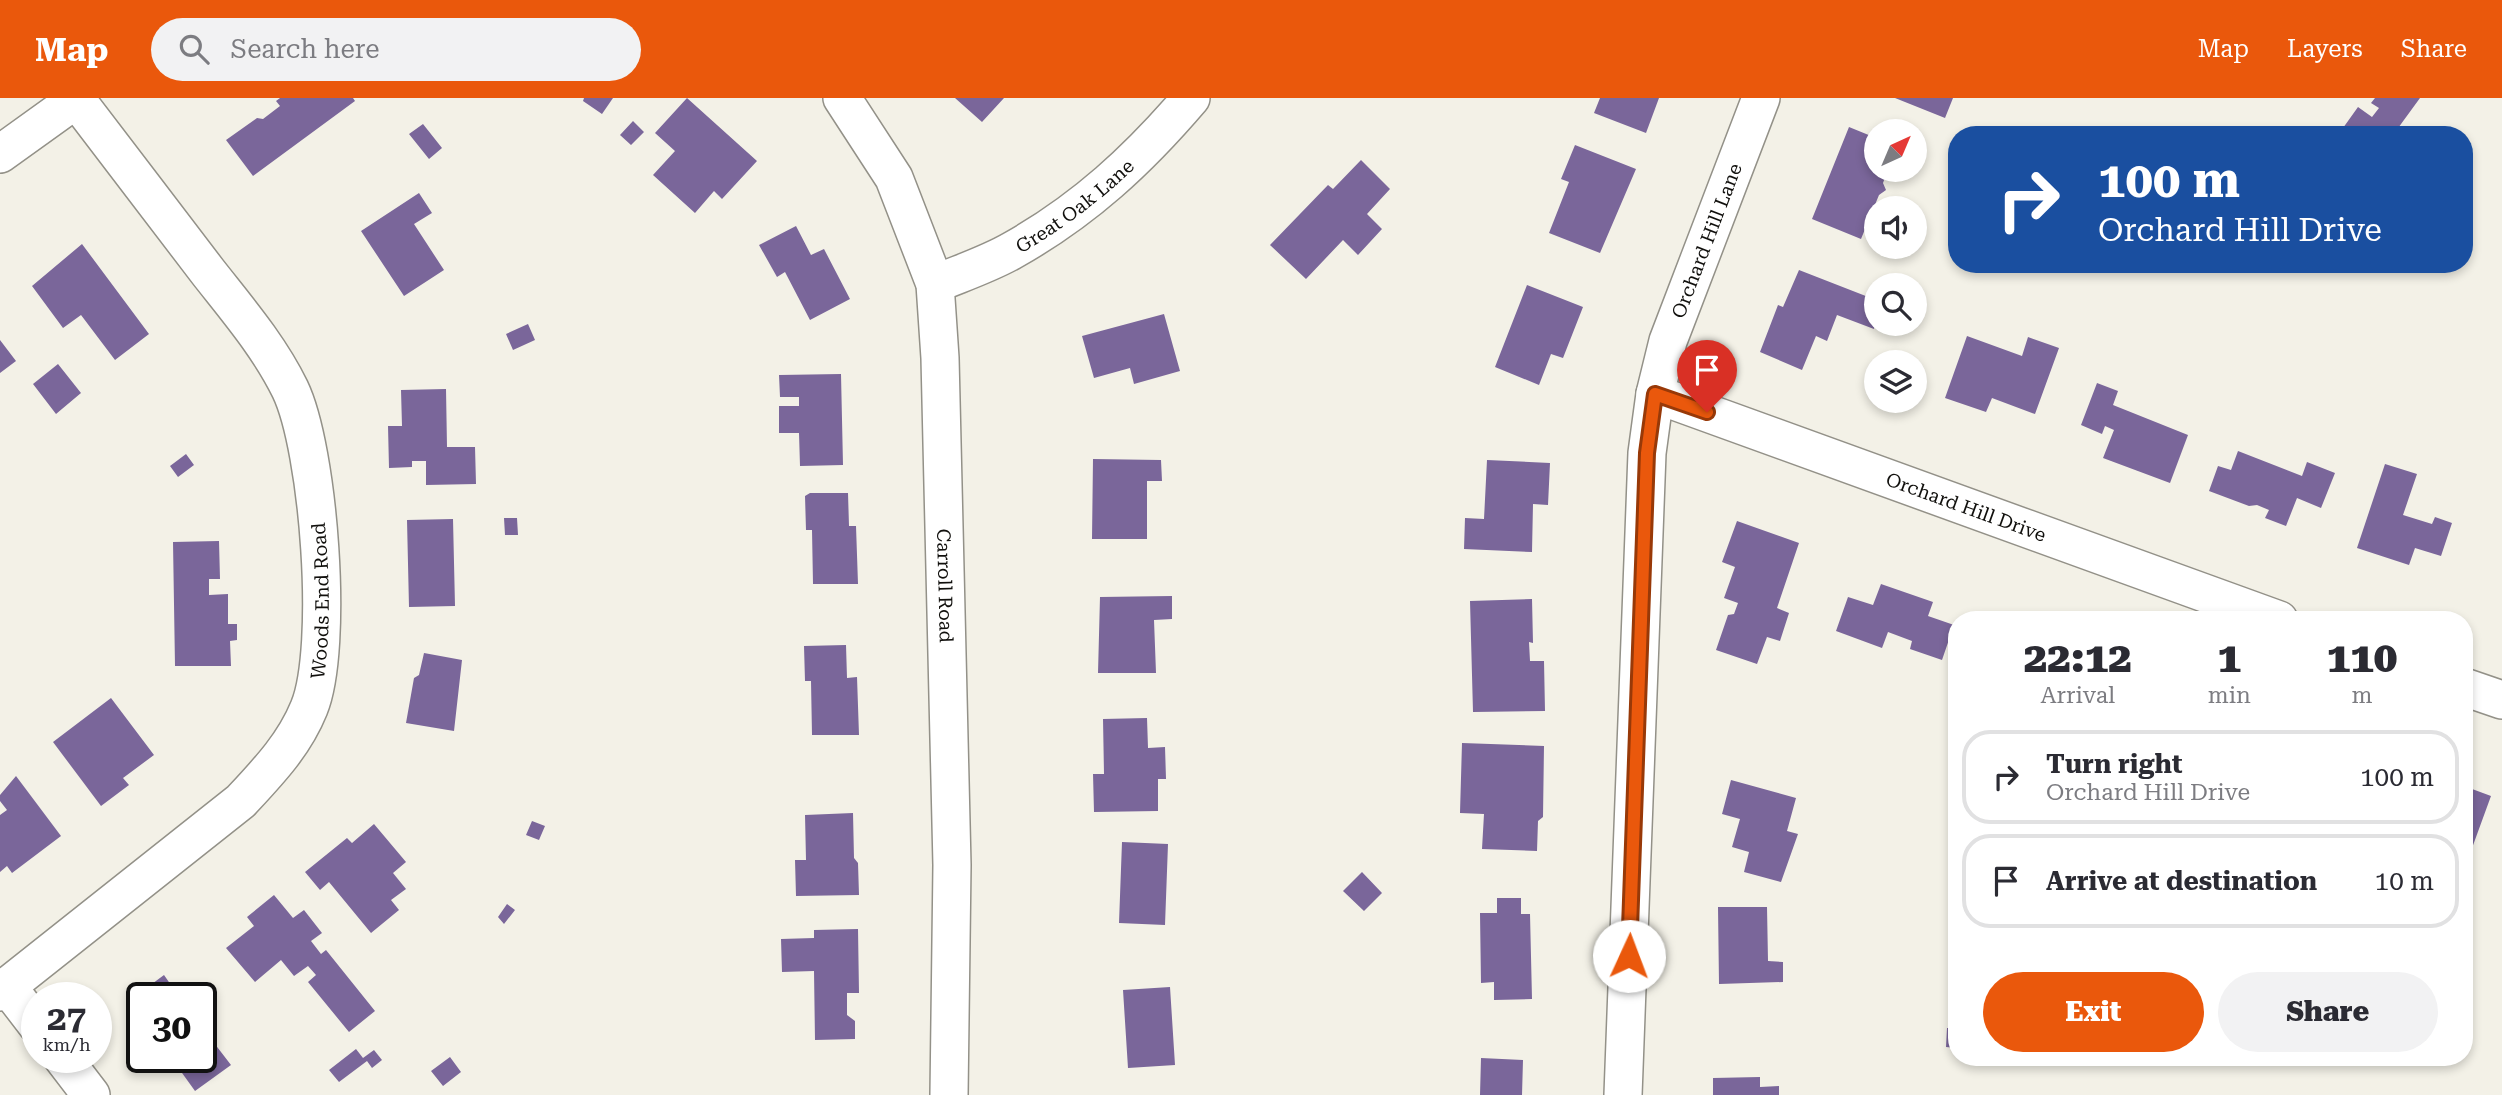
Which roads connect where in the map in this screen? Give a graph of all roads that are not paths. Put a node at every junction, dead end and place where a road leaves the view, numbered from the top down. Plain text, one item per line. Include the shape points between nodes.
1 (77, 98) edge
2 (842, 98) edge
3 (1191, 98) edge
4 (1761, 98) edge
5 (0, 154) edge
6 (935, 284) junction
7 (1655, 394) junction
8 (2253, 611) edge
9 (2473, 690) edge
10 (2502, 701) edge
11 (3, 989) edge
12 (21, 1008) edge
13 (74, 1073) edge
14 (91, 1095) edge
15 (948, 1095) edge
16 (1623, 1095) edge

1 - 5 street
1 - 11 street, Woods End Road via 264,345 291,391 309,455 322,612 311,705 275,765 241,801
2 - 6 street, Carroll Road via 894,178
3 - 6 street, Great Oak Lane via 1147,149 1090,200 1012,251
4 - 7 street, Orchard Hill Lane via 1668,341
6 - 15 street, Carroll Road via 952,865
7 - 8 street, Orchard Hill Drive
7 - 16 street, Orchard Hill Lane via 1647,453
9 - 10 street
11 - 12 street
13 - 14 street

